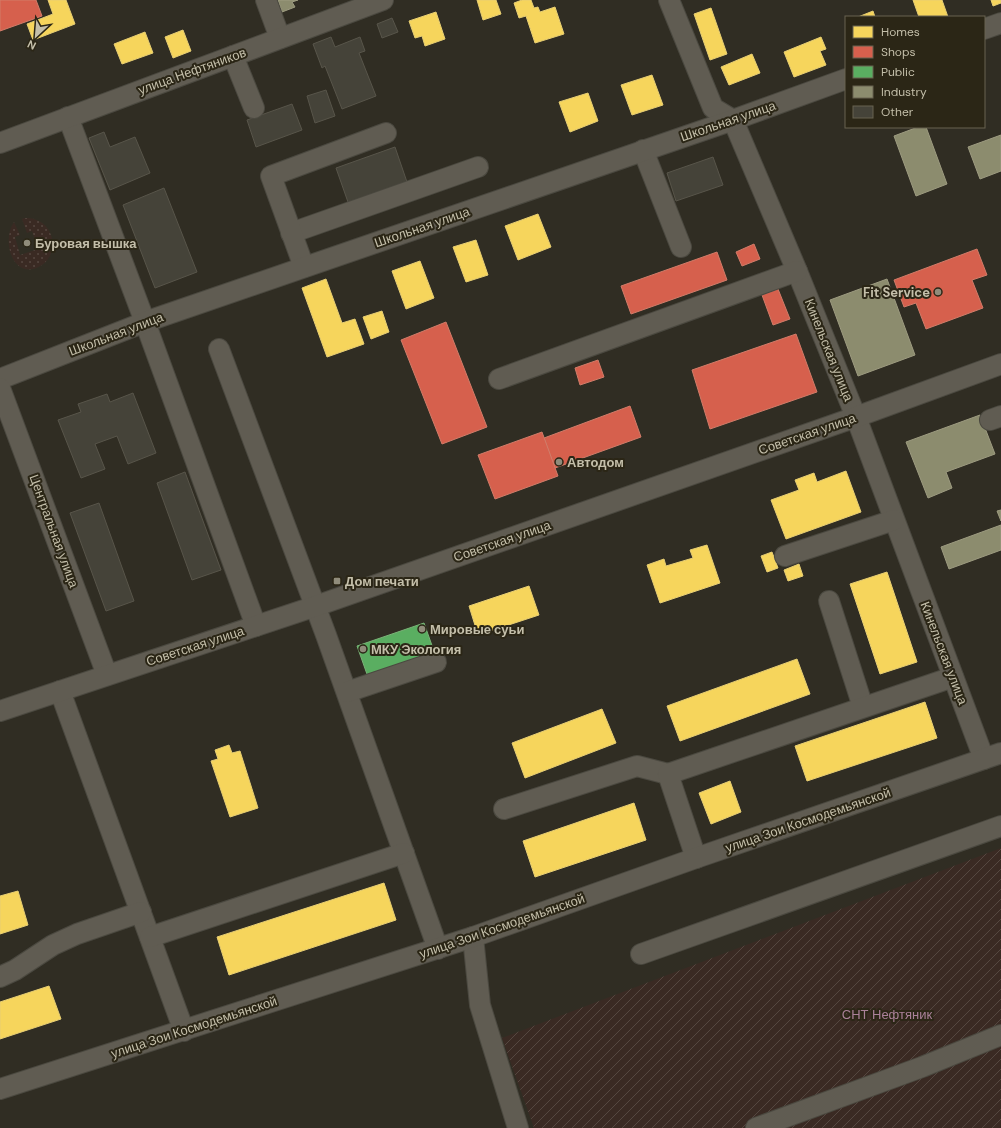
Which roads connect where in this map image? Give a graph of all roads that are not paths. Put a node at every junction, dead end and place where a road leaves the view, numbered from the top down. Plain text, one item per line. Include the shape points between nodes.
1 (266, 0) edge
2 (383, 0) edge
3 (669, 0) edge
4 (1001, 23) edge
5 (985, 30) edge
6 (280, 38) junction
7 (232, 56) junction
8 (845, 79) edge
9 (254, 108) dead end
10 (68, 117) junction
11 (733, 120) junction
12 (386, 133) dead end
13 (0, 143) edge
14 (643, 150) junction
15 (478, 167) dead end
16 (291, 233) junction
17 (681, 247) dead end
18 (304, 268) junction
19 (797, 271) junction
20 (145, 322) junction
21 (219, 349) dead end
22 (1001, 364) edge
23 (0, 379) edge
24 (499, 379) dead end
25 (0, 388) edge
26 (856, 417) junction
27 (894, 520) junction
28 (786, 556) dead end
29 (829, 601) dead end
30 (316, 606) junction
31 (256, 626) junction
32 (436, 662) dead end
33 (107, 675) junction
34 (952, 677) junction
35 (60, 691) junction
36 (347, 692) junction
37 (863, 707) junction
38 (0, 711) edge
39 (993, 756) edge
40 (668, 774) junction
41 (504, 809) dead end
42 (1001, 826) edge
43 (404, 853) junction
44 (696, 858) junction
45 (141, 912) junction
46 (150, 937) junction
47 (473, 937) junction
48 (438, 949) junction
49 (641, 954) dead end
50 (0, 977) edge
51 (184, 1031) junction
52 (1001, 1035) edge
53 (0, 1090) edge
54 (518, 1128) edge
55 (756, 1128) edge

1 - 6 street
2 - 6 street, улица Нефтяников
3 - 11 street via 713,108
4 - 5 street
6 - 7 street, улица Нефтяников
7 - 9 street
7 - 10 street, улица Нефтяников
8 - 11 street, Школьная улица
10 - 13 street, улица Нефтяников
10 - 20 street
11 - 14 street, Школьная улица
11 - 19 street, Кинельская улица
12 - 16 street via 271,176
14 - 17 street
14 - 18 street, Школьная улица
15 - 16 street
16 - 18 street
18 - 20 street, Школьная улица
19 - 24 street
19 - 26 street, Кинельская улица
20 - 23 street, Школьная улица
20 - 31 street
21 - 30 street
22 - 26 street, Советская улица
25 - 33 street, Центральная улица
26 - 27 street, Кинельская улица
26 - 30 street, Советская улица
27 - 28 street
27 - 34 street, Кинельская улица
29 - 37 street
30 - 31 street, Советская улица
30 - 36 street
31 - 33 street, Советская улица
32 - 36 street
33 - 35 street, Советская улица
34 - 37 street
34 - 39 street, Кинельская улица
35 - 38 street, Советская улица
35 - 45 street
36 - 43 street
37 - 40 street
39 - 44 street, улица Зои Космодемьянской
40 - 41 street via 637,766
40 - 44 street
42 - 49 street
43 - 46 street
43 - 48 street
44 - 47 street, улица Зои Космодемьянской
45 - 46 street
45 - 50 street via 53,945
46 - 51 street
47 - 48 street, улица Зои Космодемьянской
47 - 54 street via 480,1005
48 - 51 street, улица Зои Космодемьянской
51 - 53 street, улица Зои Космодемьянской
52 - 55 street

